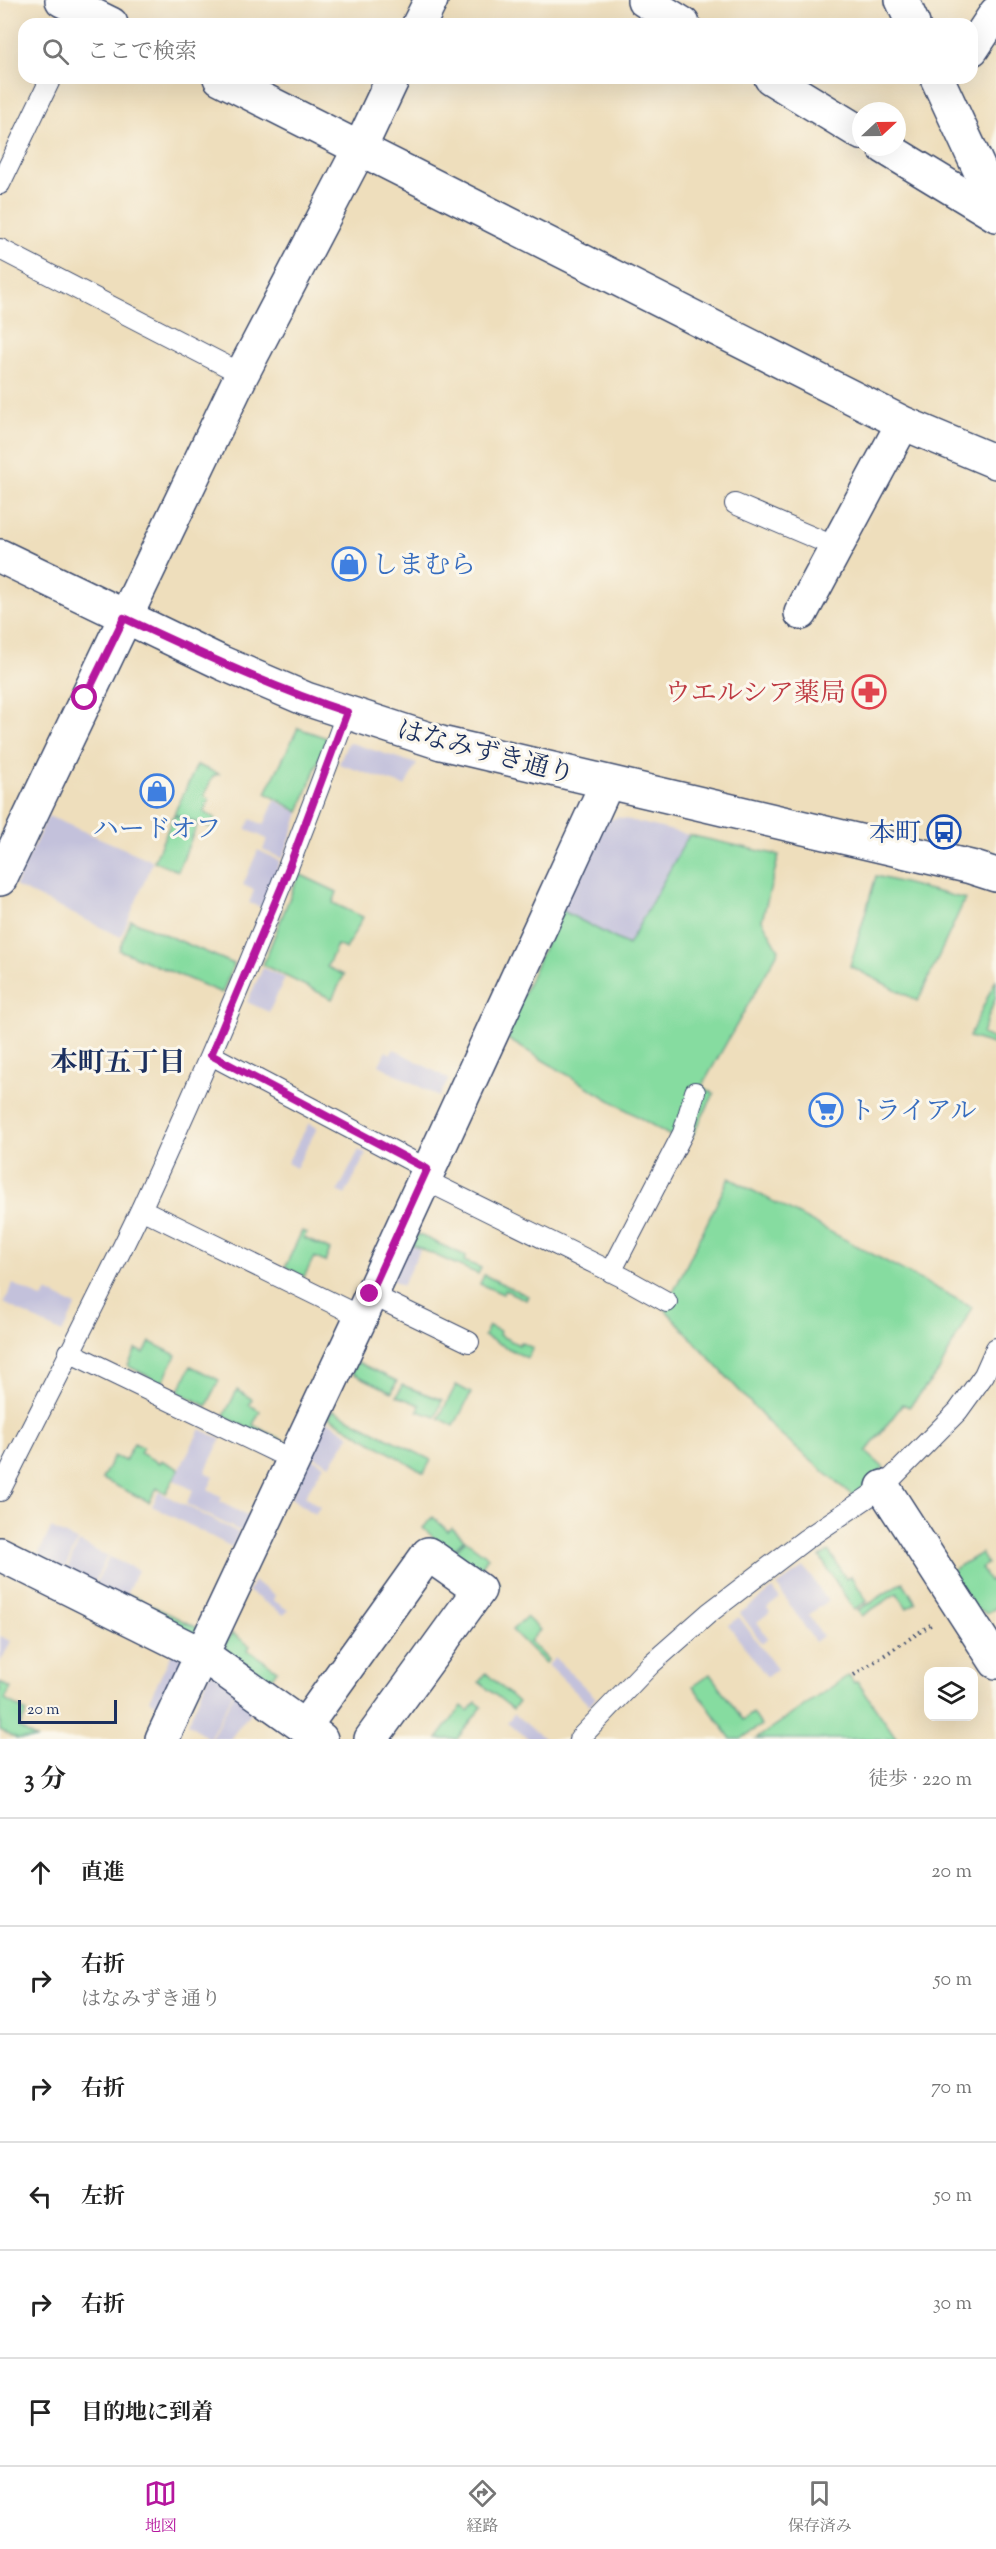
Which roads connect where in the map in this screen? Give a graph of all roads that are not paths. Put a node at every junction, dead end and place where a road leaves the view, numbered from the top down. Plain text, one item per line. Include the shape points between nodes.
1 (431, 0) edge
2 (644, 0) edge
3 (902, 0) edge
4 (996, 13) edge
5 (422, 18) edge
6 (673, 18) edge
7 (910, 18) edge
8 (978, 40) edge
9 (48, 84) edge
10 (232, 84) edge
11 (390, 84) edge
12 (781, 84) edge
13 (946, 84) edge
14 (852, 128) edge
15 (360, 148) junction
16 (899, 156) edge
17 (0, 184) edge
18 (996, 206) edge
19 (996, 215) edge
20 (0, 249) edge
21 (242, 374) junction
22 (903, 423) junction
23 (996, 462) edge
24 (735, 504) dead end
25 (836, 547) junction
26 (0, 556) edge
27 (801, 613) dead end
28 (124, 618) junction
29 (347, 712) junction
30 (607, 783) junction
31 (996, 875) edge
32 (0, 879) edge
33 (211, 1055) junction
34 (695, 1092) dead end
35 (425, 1174) junction
36 (141, 1209) junction
37 (611, 1272) junction
38 (667, 1302) dead end
39 (366, 1306) junction
40 (469, 1342) dead end
41 (996, 1348) edge
42 (69, 1352) junction
43 (990, 1376) edge
44 (293, 1460) junction
45 (883, 1487) junction
46 (0, 1491) edge
47 (0, 1554) edge
48 (987, 1627) edge
49 (203, 1654) junction
50 (996, 1662) edge
51 (313, 1733) edge
52 (162, 1739) edge
53 (371, 1739) edge
54 (579, 1739) edge

1 - 5 street
2 - 6 street
3 - 7 street
4 - 8 street
9 - 17 lane
10 - 15 street
11 - 15 street
12 - 14 street
13 - 18 street
15 - 21 street
15 - 22 street
16 - 19 street
20 - 21 lane
21 - 28 street
22 - 23 street
22 - 25 street
24 - 25 lane
25 - 27 street
26 - 28 street, はなみずき通り
28 - 29 street, はなみずき通り via 306,699
28 - 32 street
29 - 30 street, はなみずき通り via 441,743
29 - 33 lane via 282,886
30 - 31 street, はなみずき通り
30 - 35 street
33 - 35 lane
33 - 36 lane
34 - 37 lane via 683,1133
35 - 37 lane
35 - 39 street
36 - 39 lane
36 - 42 lane
37 - 38 lane
39 - 40 lane
39 - 44 street
41 - 43 lane
42 - 44 lane
42 - 46 lane
43 - 45 lane
44 - 49 street
45 - 48 street via 961,1606
45 - 54 lane via 806,1539 709,1613 651,1664
47 - 49 street
48 - 50 street
49 - 51 street
49 - 52 street
51 - 53 street via 428,1554 479,1590

